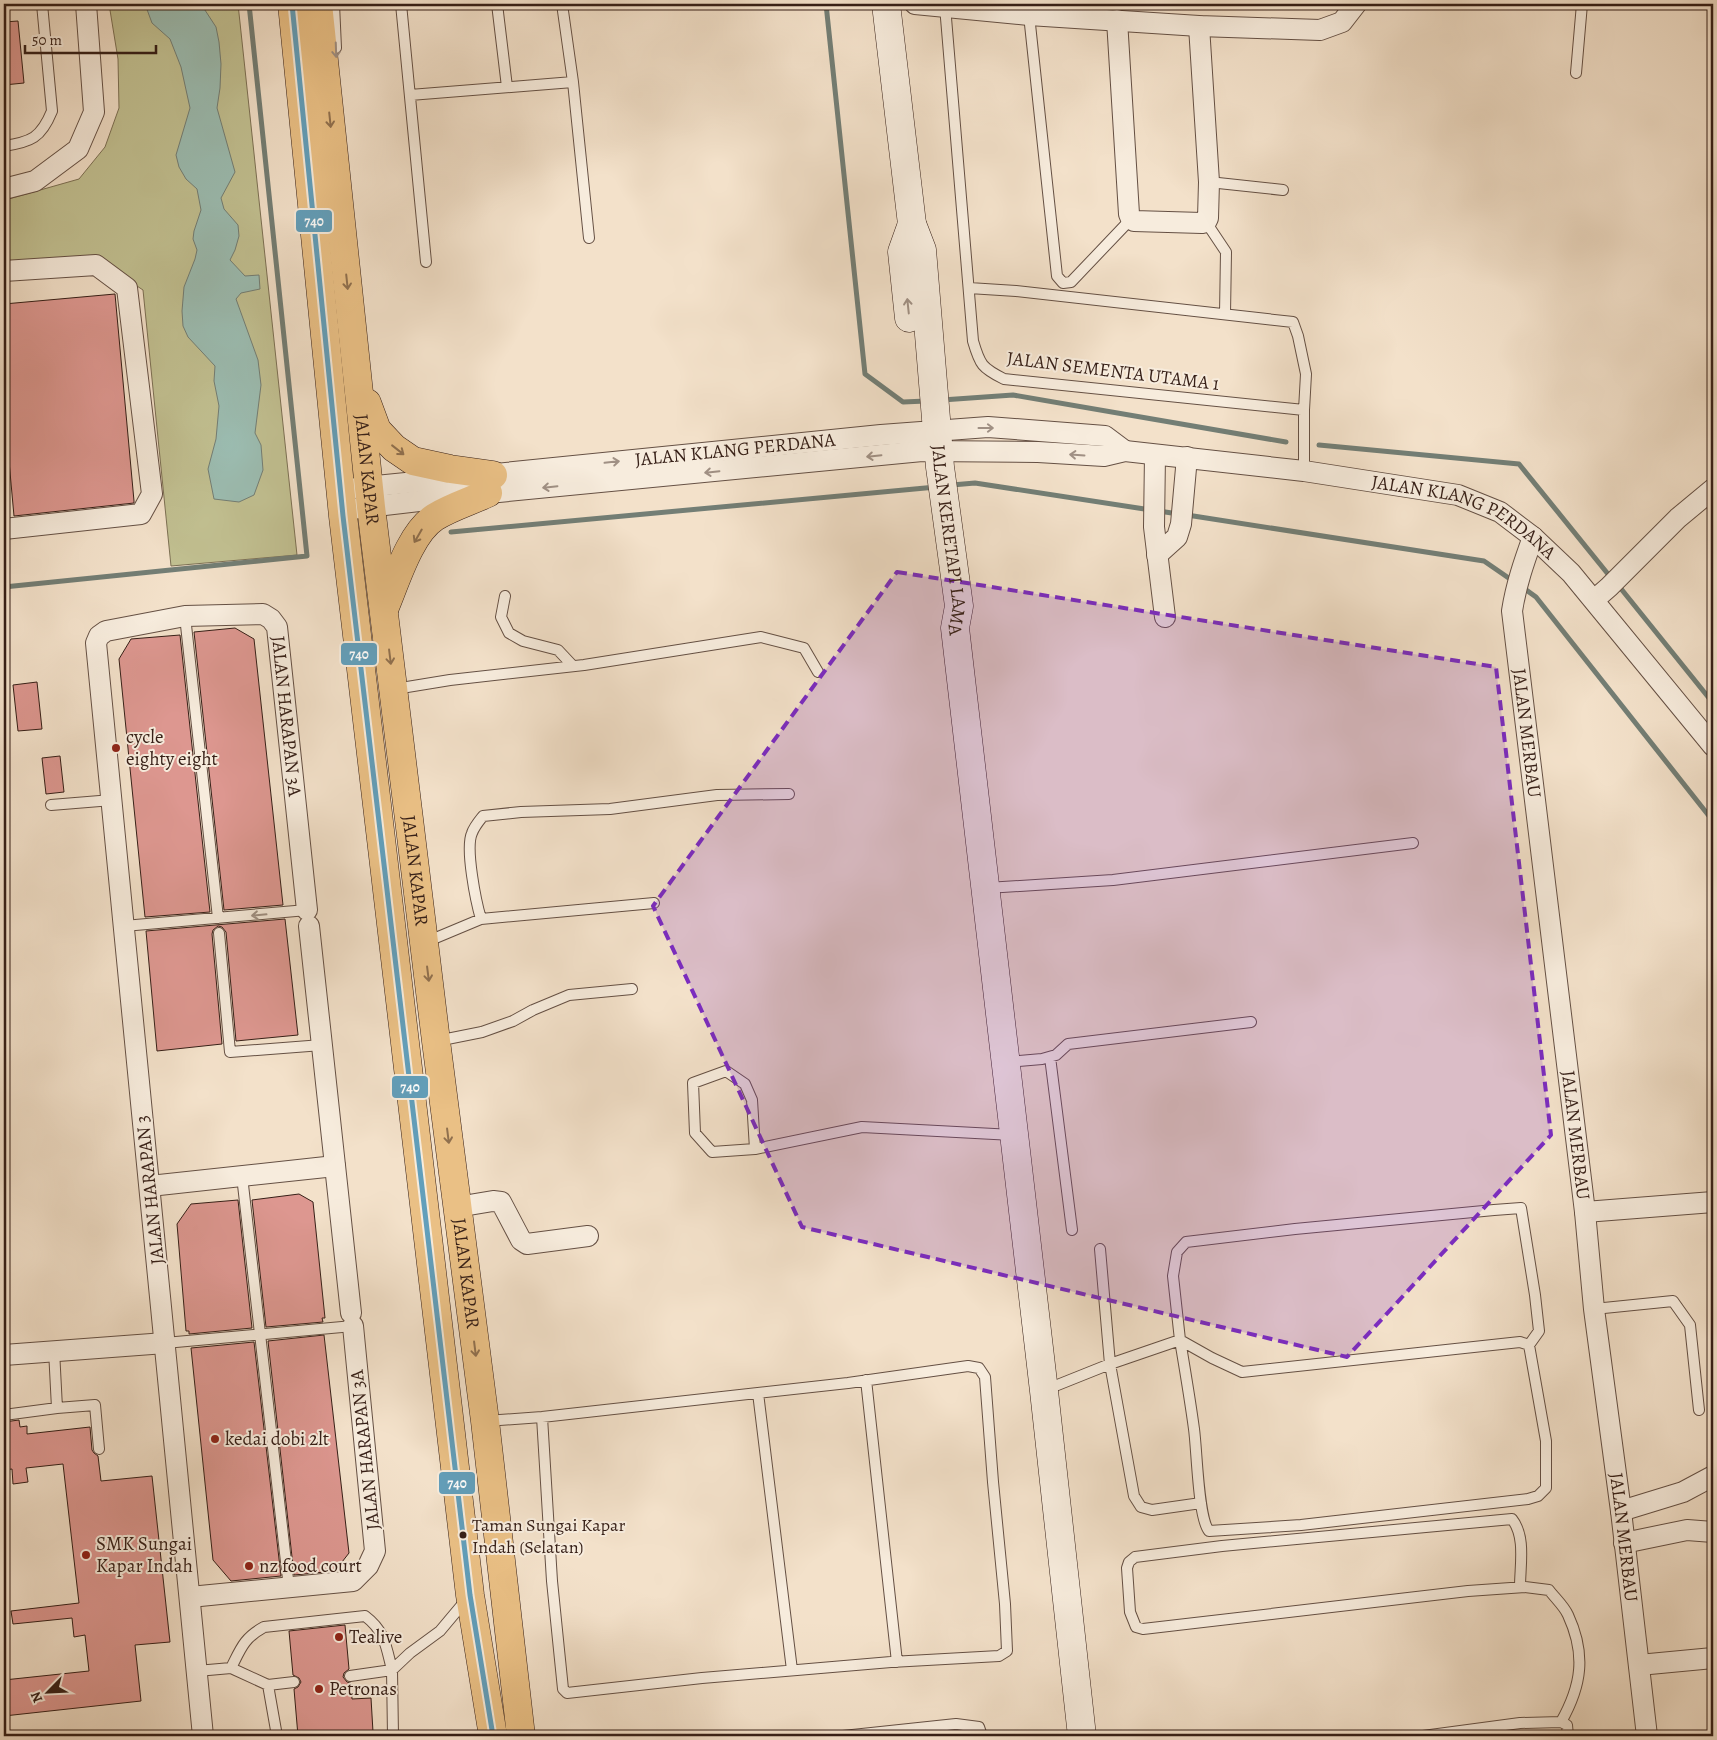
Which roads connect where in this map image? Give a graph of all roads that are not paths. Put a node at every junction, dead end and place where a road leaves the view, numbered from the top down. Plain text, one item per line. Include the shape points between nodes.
1 (42, 4) edge
2 (86, 4) edge
3 (292, 4) edge
4 (318, 4) edge
5 (334, 4) edge
6 (401, 4) edge
7 (497, 4) edge
8 (562, 4) edge
9 (886, 4) edge
10 (915, 4) edge
11 (1356, 4) edge
12 (1582, 4) edge
13 (945, 6) junction
14 (1029, 15) junction
15 (1117, 20) junction
16 (1199, 26) junction
17 (336, 60) dead end
18 (1576, 73) dead end
19 (573, 82) junction
20 (507, 87) junction
21 (410, 95) junction
22 (4, 146) edge
23 (1209, 182) junction
24 (4, 189) edge
25 (1283, 190) dead end
26 (1131, 219) junction
27 (1206, 222) junction
28 (589, 238) dead end
29 (426, 262) dead end
30 (4, 271) edge
31 (1063, 283) junction
32 (969, 288) junction
33 (1062, 296) junction
34 (1225, 314) junction
35 (357, 379) junction
36 (1304, 410) junction
37 (929, 431) junction
38 (1155, 455) junction
39 (1187, 457) junction
40 (1304, 471) junction
41 (491, 484) junction
42 (1713, 489) edge
43 (370, 497) junction
44 (341, 500) junction
45 (4, 526) edge
46 (1533, 537) junction
47 (1158, 555) junction
48 (505, 596) dead end
49 (1594, 600) junction
50 (384, 608) junction
51 (185, 616) junction
52 (1164, 617) dead end
53 (96, 643) joint
54 (573, 666) junction
55 (818, 672) dead end
56 (394, 690) junction
57 (1713, 746) edge
58 (789, 794) dead end
59 (112, 800) junction
60 (50, 805) dead end
61 (1413, 843) dead end
62 (987, 888) junction
63 (654, 903) dead end
64 (218, 918) junction
65 (308, 918) junction
66 (481, 919) junction
67 (124, 926) junction
68 (219, 933) dead end
69 (424, 943) junction
70 (632, 989) dead end
71 (1251, 1022) dead end
72 (436, 1041) junction
73 (322, 1045) junction
74 (1050, 1057) junction
75 (1006, 1062) junction
76 (1014, 1136) junction
77 (756, 1149) junction
78 (335, 1166) junction
79 (242, 1176) junction
80 (150, 1186) junction
81 (1713, 1202) edge
82 (457, 1207) junction
83 (1585, 1212) junction
84 (1072, 1230) dead end
85 (588, 1236) dead end
86 (1100, 1249) dead end
87 (1594, 1309) junction
88 (352, 1320) junction
89 (260, 1334) junction
90 (1180, 1340) junction
91 (165, 1343) junction
92 (1529, 1345) junction
93 (54, 1350) junction
94 (4, 1355) edge
95 (1110, 1364) junction
96 (866, 1380) junction
97 (1044, 1391) junction
98 (758, 1392) junction
99 (57, 1408) junction
100 (1699, 1410) dead end
101 (4, 1415) edge
102 (542, 1417) junction
103 (485, 1421) junction
104 (99, 1449) dead end
105 (1713, 1476) edge
106 (1202, 1503) junction
107 (1621, 1511) junction
108 (1713, 1532) edge
109 (1624, 1543) junction
110 (1520, 1587) junction
111 (288, 1588) junction
112 (470, 1595) junction
113 (190, 1597) junction
114 (506, 1611) junction
115 (1713, 1658) edge
116 (897, 1662) junction
117 (1639, 1665) junction
118 (231, 1668) junction
119 (392, 1670) junction
120 (792, 1670) junction
121 (197, 1671) junction
122 (350, 1676) dead end
123 (294, 1682) dead end
124 (268, 1685) junction
125 (487, 1692) junction
126 (1561, 1722) junction
127 (203, 1736) edge
128 (278, 1736) edge
129 (393, 1736) edge
130 (474, 1736) edge
131 (493, 1736) edge
132 (510, 1736) edge
133 (521, 1736) edge
134 (843, 1736) edge
135 (982, 1736) edge
136 (1082, 1736) edge
137 (1423, 1736) edge
138 (1568, 1736) edge
139 (1647, 1736) edge

1 - 22 lane via 52,111 47,124 36,136 25,143
2 - 24 street via 94,112 78,149 35,181
3 - 44 highway, JALAN KAPAR
4 -> 35 highway, JALAN KAPAR via 331,84
5 -> 17 lane
6 - 21 lane
7 - 20 lane
8 - 19 lane
9 - 37 street, JALAN KERETAPI LAMA via 912,224 902,252
10 - 13 street
11 - 16 street via 1342,22 1320,30
12 - 18 lane
13 - 14 street
13 - 32 lane, JALAN SEMENTA UTAMA 1
14 - 15 street
14 - 31 lane via 1057,276
15 - 16 street
15 - 26 street
16 - 23 street
19 - 20 lane
19 - 28 lane
20 - 21 lane
21 - 29 lane
23 - 25 lane
23 - 27 street
26 - 27 street
26 - 31 lane via 1071,282
27 - 34 lane via 1226,252
30 - 45 street via 96,266 127,288 152,494 141,514
31 - 33 lane
32 - 33 lane
32 - 36 lane, JALAN SEMENTA UTAMA 1 via 973,341 978,359 988,372 1004,379
33 - 34 lane
34 - 36 lane via 1293,322 1306,374
35 -> 41 highway via 377,430 394,448 413,461 450,469
35 - 43 highway, JALAN KAPAR
36 - 40 lane
37 - 38 street, JALAN KLANG PERDANA via 988,427 1105,436 1125,451
37 - 41 street, JALAN KLANG PERDANA
37 - 62 street, JALAN KERETAPI LAMA via 939,508 959,606 956,628
38 - 39 street, JALAN KLANG PERDANA
38 - 47 street
39 - 40 street, JALAN KLANG PERDANA
39 - 47 street via 1182,524 1177,537
40 - 46 street, JALAN KLANG PERDANA via 1458,495 1500,512
41 - 43 street, JALAN KLANG PERDANA
41 -> 50 highway via 435,517 422,529
42 - 49 street via 1678,518
43 - 44 street, JALAN KLANG PERDANA
43 - 50 highway, JALAN KAPAR
44 - 112 highway, JALAN KAPAR
46 - 49 street, JALAN KLANG PERDANA
46 - 83 street, JALAN MERBAU via 1514,593 1512,611
47 - 52 street
48 - 54 lane via 501,618 509,633 523,641 558,650
49 - 57 street, JALAN KLANG PERDANA
50 -> 56 highway, JALAN KAPAR
51 - 53 street, JALAN HARAPAN 3A via 106,631
51 - 64 lane
51 - 65 street, JALAN HARAPAN 3A via 263,614 277,627
53 - 59 street, JALAN HARAPAN 3
54 - 55 lane via 761,637 804,648
54 - 56 lane
56 - 69 highway, JALAN KAPAR
58 - 66 lane via 717,794 610,809 483,816 471,834 470,855 475,900
59 - 60 lane
59 - 67 street, JALAN HARAPAN 3
61 - 62 lane via 1113,880
62 - 75 street, JALAN KERETAPI LAMA
63 - 66 lane
65 -> 64 lane
64 - 67 lane
65 - 73 street, JALAN HARAPAN 3A
66 - 69 lane
67 - 80 street, JALAN HARAPAN 3
68 - 73 lane via 230,1052
69 -> 72 highway, JALAN KAPAR
70 - 72 lane via 569,995 482,1032
71 - 74 lane via 1068,1044
72 -> 82 highway, JALAN KAPAR
73 - 78 street, JALAN HARAPAN 3A
74 - 75 lane
74 - 84 lane
75 - 76 street, JALAN KERETAPI LAMA
76 - 77 lane via 862,1127
76 - 97 street, JALAN KERETAPI LAMA
77 - 77 lane via 712,1152 695,1133 693,1082 726,1071 745,1084 752,1100
78 - 79 street
78 - 88 street, JALAN HARAPAN 3A
79 - 80 street
79 - 89 lane
80 - 91 street, JALAN HARAPAN 3
81 - 83 street
82 - 85 street via 501,1202 527,1244
82 -> 103 highway, JALAN KAPAR
83 - 87 street, JALAN MERBAU
86 - 95 lane
87 - 100 lane via 1673,1301 1690,1326
87 - 107 street, JALAN MERBAU
88 - 89 lane
88 - 111 street, JALAN HARAPAN 3A via 375,1551 368,1566 353,1581
89 - 91 lane
89 - 111 lane
90 - 92 lane via 1242,1372 1520,1342
90 - 92 lane via 1173,1276 1177,1252 1186,1242 1521,1208 1539,1331
90 - 95 lane
90 - 106 lane
91 - 93 street
91 - 113 street, JALAN HARAPAN 3
92 - 106 lane via 1546,1442 1546,1488 1538,1496 1301,1526 1210,1532 1205,1527
93 - 94 street
93 - 99 lane
95 - 97 lane
95 - 106 lane via 1134,1496 1141,1507 1152,1510
96 - 98 lane
96 - 116 lane
96 - 116 lane via 968,1366 979,1368 985,1378 1007,1651 999,1656
97 - 136 street, JALAN KERETAPI LAMA
98 - 102 lane
98 - 120 lane
99 - 101 lane
99 - 104 lane via 95,1405
102 - 103 lane
102 - 120 lane via 552,1581 563,1689 572,1694
103 - 114 highway, JALAN KAPAR
105 - 107 street via 1683,1492
107 - 109 street, JALAN MERBAU
108 - 109 street via 1687,1530
109 - 117 street, JALAN MERBAU
110 - 110 lane via 1142,1629 1136,1627 1130,1612 1127,1568 1135,1557 1512,1519 1520,1542
110 - 126 lane via 1550,1590 1568,1613 1580,1650 1572,1702
111 - 113 street, JALAN HARAPAN 3A
112 - 119 lane via 440,1631
112 - 125 highway, JALAN KAPAR
113 - 121 street, JALAN HARAPAN 3
114 - 132 street via 500,1647
114 - 133 highway, JALAN KAPAR
115 - 117 street
116 - 120 lane
117 - 139 street, JALAN MERBAU
118 - 119 lane via 250,1634 264,1627 365,1616 383,1635
118 - 121 lane
118 - 124 lane
119 - 122 lane
119 - 129 lane
121 - 127 street, JALAN HARAPAN 3
123 - 124 lane
124 - 128 lane
125 - 130 highway
125 - 131 highway, JALAN KAPAR
126 - 137 lane via 1520,1723
126 - 138 lane via 1566,1725
134 - 135 lane via 956,1724 979,1728

